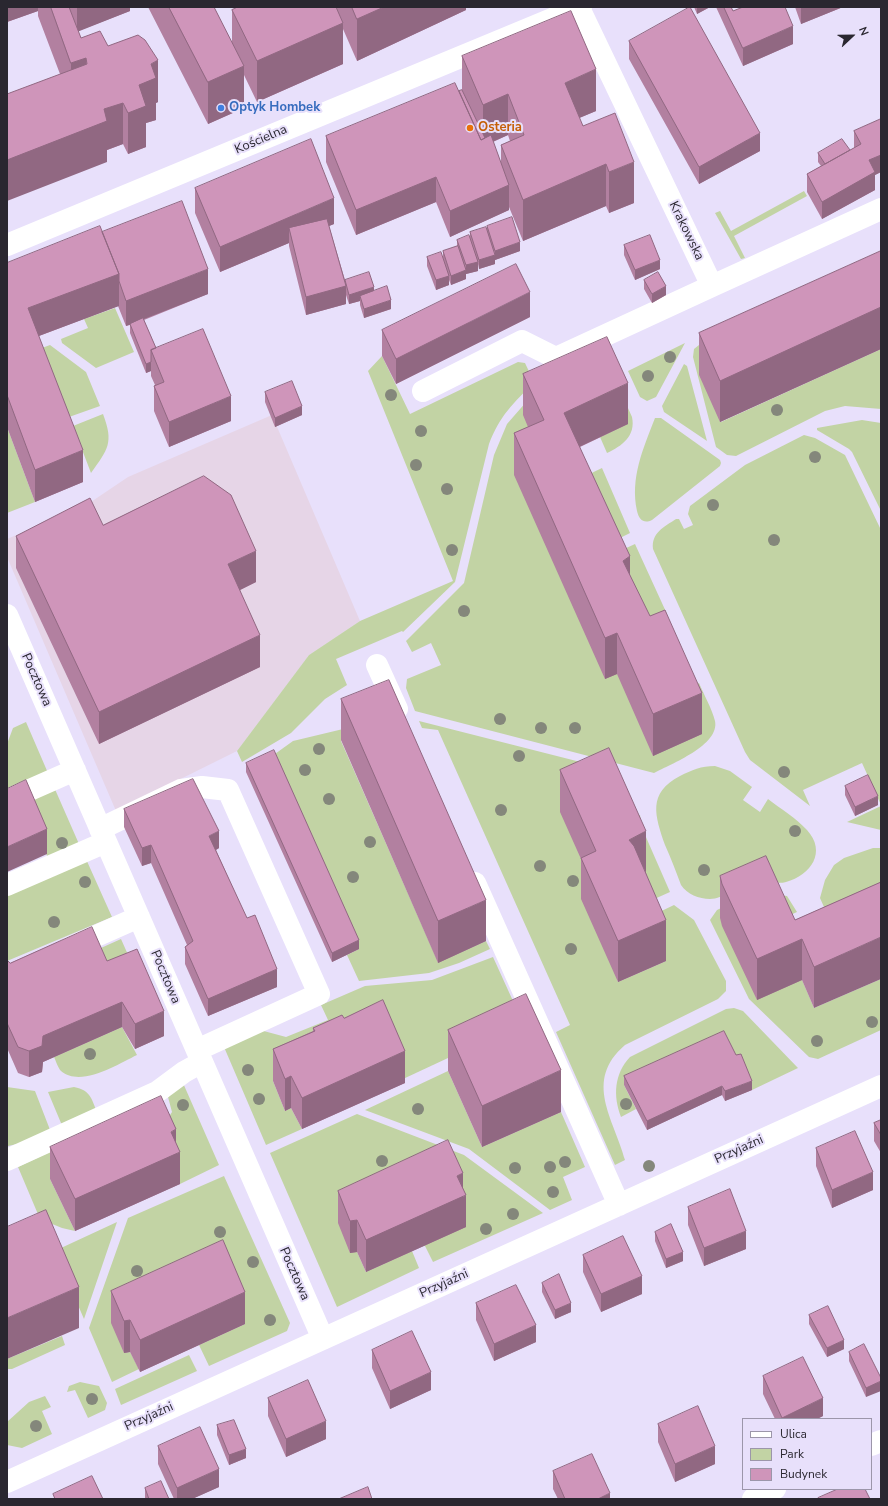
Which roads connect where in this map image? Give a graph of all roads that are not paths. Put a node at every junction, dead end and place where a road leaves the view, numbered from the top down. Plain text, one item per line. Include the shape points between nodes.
1 (580, 7) edge
2 (881, 209) edge
3 (7, 245) edge
4 (712, 286) junction
5 (423, 391) dead end
6 (7, 617) edge
7 (377, 665) dead end
8 (405, 727) edge
9 (75, 770) junction
10 (7, 800) edge
11 (103, 835) junction
12 (467, 865) edge
13 (7, 885) edge
14 (139, 917) junction
15 (50, 956) edge
16 (199, 1056) junction
17 (881, 1086) edge
18 (7, 1160) edge
19 (619, 1205) junction
20 (323, 1339) junction
21 (881, 1440) edge
22 (872, 1444) edge
23 (7, 1482) edge
24 (773, 1490) edge
25 (753, 1499) edge

1 - 3 street, Kościelna
1 - 4 street, Krakowska
2 - 4 street
4 - 5 street via 556,358 522,341
6 - 9 street, Pocztowa
7 - 8 street
9 - 10 street
9 - 11 street, Pocztowa
11 - 13 street
11 - 14 street, Pocztowa
11 - 16 street via 181,790 202,787 228,790 316,987 319,994
12 - 19 street
14 - 15 street
14 - 16 street, Pocztowa
16 - 18 street via 184,1072 157,1092
16 - 20 street, Pocztowa
17 - 19 street, Przyjaźni
19 - 20 street, Przyjaźni
20 - 23 street, Przyjaźni
21 - 22 street
24 - 25 street

